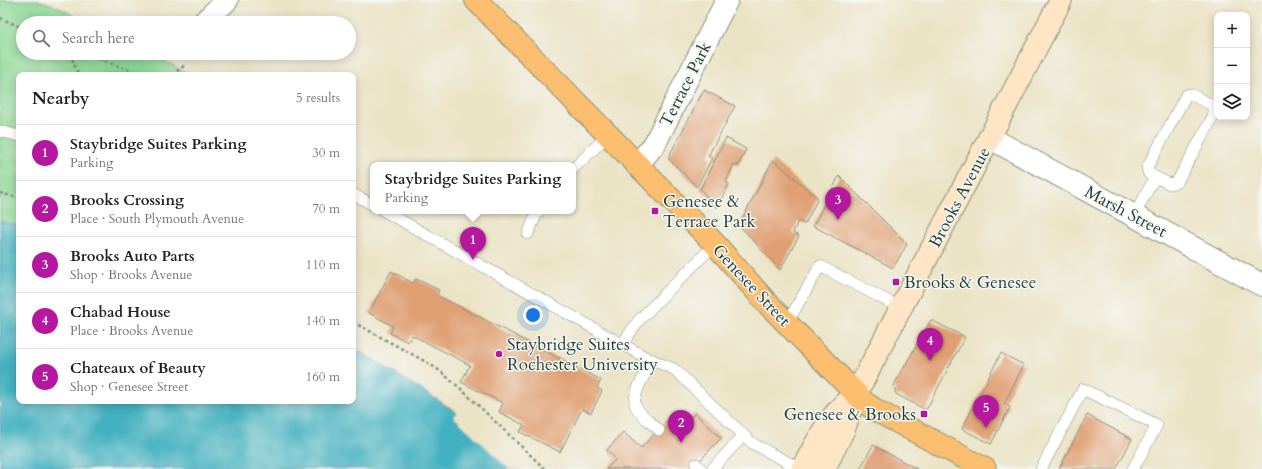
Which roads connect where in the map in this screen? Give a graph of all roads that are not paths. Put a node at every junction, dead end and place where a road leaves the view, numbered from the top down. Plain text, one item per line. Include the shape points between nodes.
1 (227, 0) edge
2 (476, 0) edge
3 (727, 0) edge
4 (1061, 0) edge
5 (210, 16) edge
6 (0, 131) edge
7 (16, 135) edge
8 (608, 135) junction
9 (990, 138) junction
10 (637, 165) junction
11 (576, 166) edge
12 (1155, 177) junction
13 (356, 196) edge
14 (370, 203) edge
15 (389, 214) edge
16 (537, 214) edge
17 (1134, 216) junction
18 (528, 234) dead end
19 (715, 244) junction
20 (1262, 285) edge
21 (901, 308) junction
22 (787, 323) junction
23 (623, 343) junction
24 (653, 360) junction
25 (856, 394) junction
26 (659, 430) dead end
27 (743, 436) junction
28 (712, 469) edge
29 (801, 469) edge
30 (824, 469) edge
31 (985, 469) edge
32 (1041, 469) edge
33 (1133, 469) edge

1 - 5 street
2 - 8 main road, Genesee Street
3 - 10 street, Terrace Park via 654,145
4 - 9 main road, Brooks Avenue
6 - 7 lane
8 - 10 main road, Genesee Street
8 - 11 lane
9 - 17 street, Marsh Street
9 - 21 main road, Brooks Avenue
10 - 19 main road, Genesee Street
12 - 12 lane via 1170,184 1177,182 1214,115 1212,105 1190,94 1186,96 1147,168 1149,174
12 - 17 lane
13 - 14 lane
15 - 23 lane
16 - 18 lane
17 - 20 street, Marsh Street
19 - 22 main road, Genesee Street
19 - 23 lane via 639,320
21 - 22 lane via 820,266
21 - 25 main road, Brooks Avenue
22 - 25 main road, Genesee Street
23 - 24 lane
24 - 26 lane via 637,390 634,402 636,408
24 - 27 lane via 674,369
25 - 29 main road via 830,419
25 - 30 main road via 844,429
25 - 31 main road, Genesee Street via 877,412
27 - 28 lane
27 - 29 lane via 761,449
32 - 33 lane via 1083,389 1157,425

